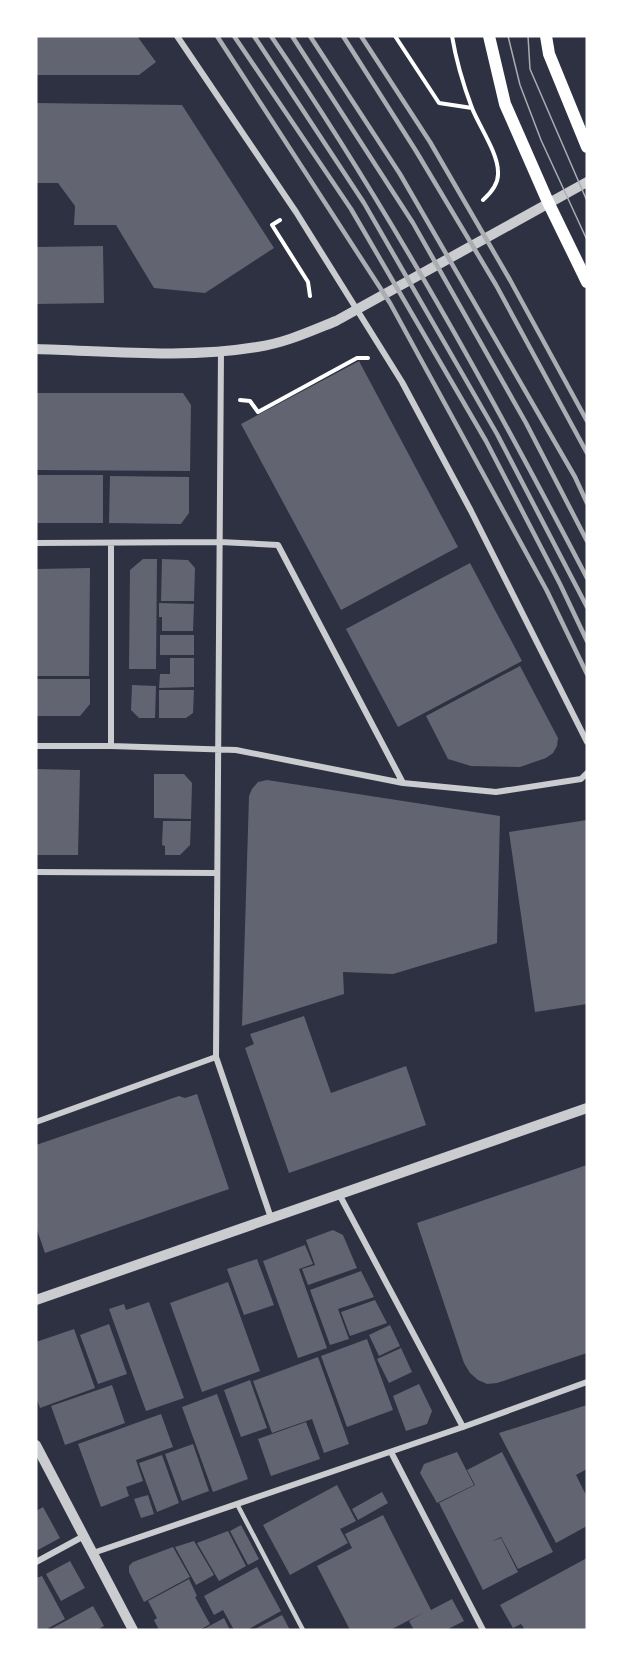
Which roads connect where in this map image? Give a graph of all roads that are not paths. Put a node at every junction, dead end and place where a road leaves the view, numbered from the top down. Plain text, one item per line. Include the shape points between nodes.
1 (177, 36) edge
2 (489, 36) edge
3 (546, 36) edge
4 (587, 147) edge
5 (587, 182) edge
6 (548, 202) junction
7 (587, 282) edge
8 (36, 349) edge
9 (221, 351) junction
10 (220, 542) junction
11 (36, 543) edge
12 (111, 543) junction
13 (587, 742) edge
14 (36, 746) edge
15 (111, 746) junction
16 (217, 748) junction
17 (587, 773) edge
18 (403, 783) junction
19 (36, 872) edge
20 (216, 873) junction
21 (216, 1057) junction
22 (587, 1108) edge
23 (36, 1122) edge
24 (339, 1194) junction
25 (271, 1218) junction
26 (36, 1300) edge
27 (587, 1382) edge
28 (463, 1427) junction
29 (36, 1445) edge
30 (391, 1452) junction
31 (237, 1504) junction
32 (84, 1536) junction
33 (93, 1553) junction
34 (36, 1562) edge
35 (133, 1630) edge
36 (303, 1630) edge
37 (483, 1630) edge

1 - 13 street via 296,212 402,382
2 - 6 main road via 505,104
3 - 4 main road via 549,54
5 - 6 street
6 - 7 main road
6 - 9 street via 336,321 259,347
8 - 9 street
9 - 10 street
10 - 12 street
10 - 16 street
10 - 18 street via 278,545
11 - 12 street
12 - 15 street
14 - 15 street
15 - 16 street
16 - 18 street
16 - 20 street
17 - 18 street via 581,779 496,792
19 - 20 street
20 - 21 street
21 - 23 street
21 - 25 street
22 - 24 street
24 - 25 street
24 - 28 street
25 - 26 street
27 - 28 street
28 - 30 street
29 - 32 street
30 - 31 street
30 - 37 street
31 - 33 street
31 - 36 lane
32 - 33 street
32 - 34 street
33 - 35 street

